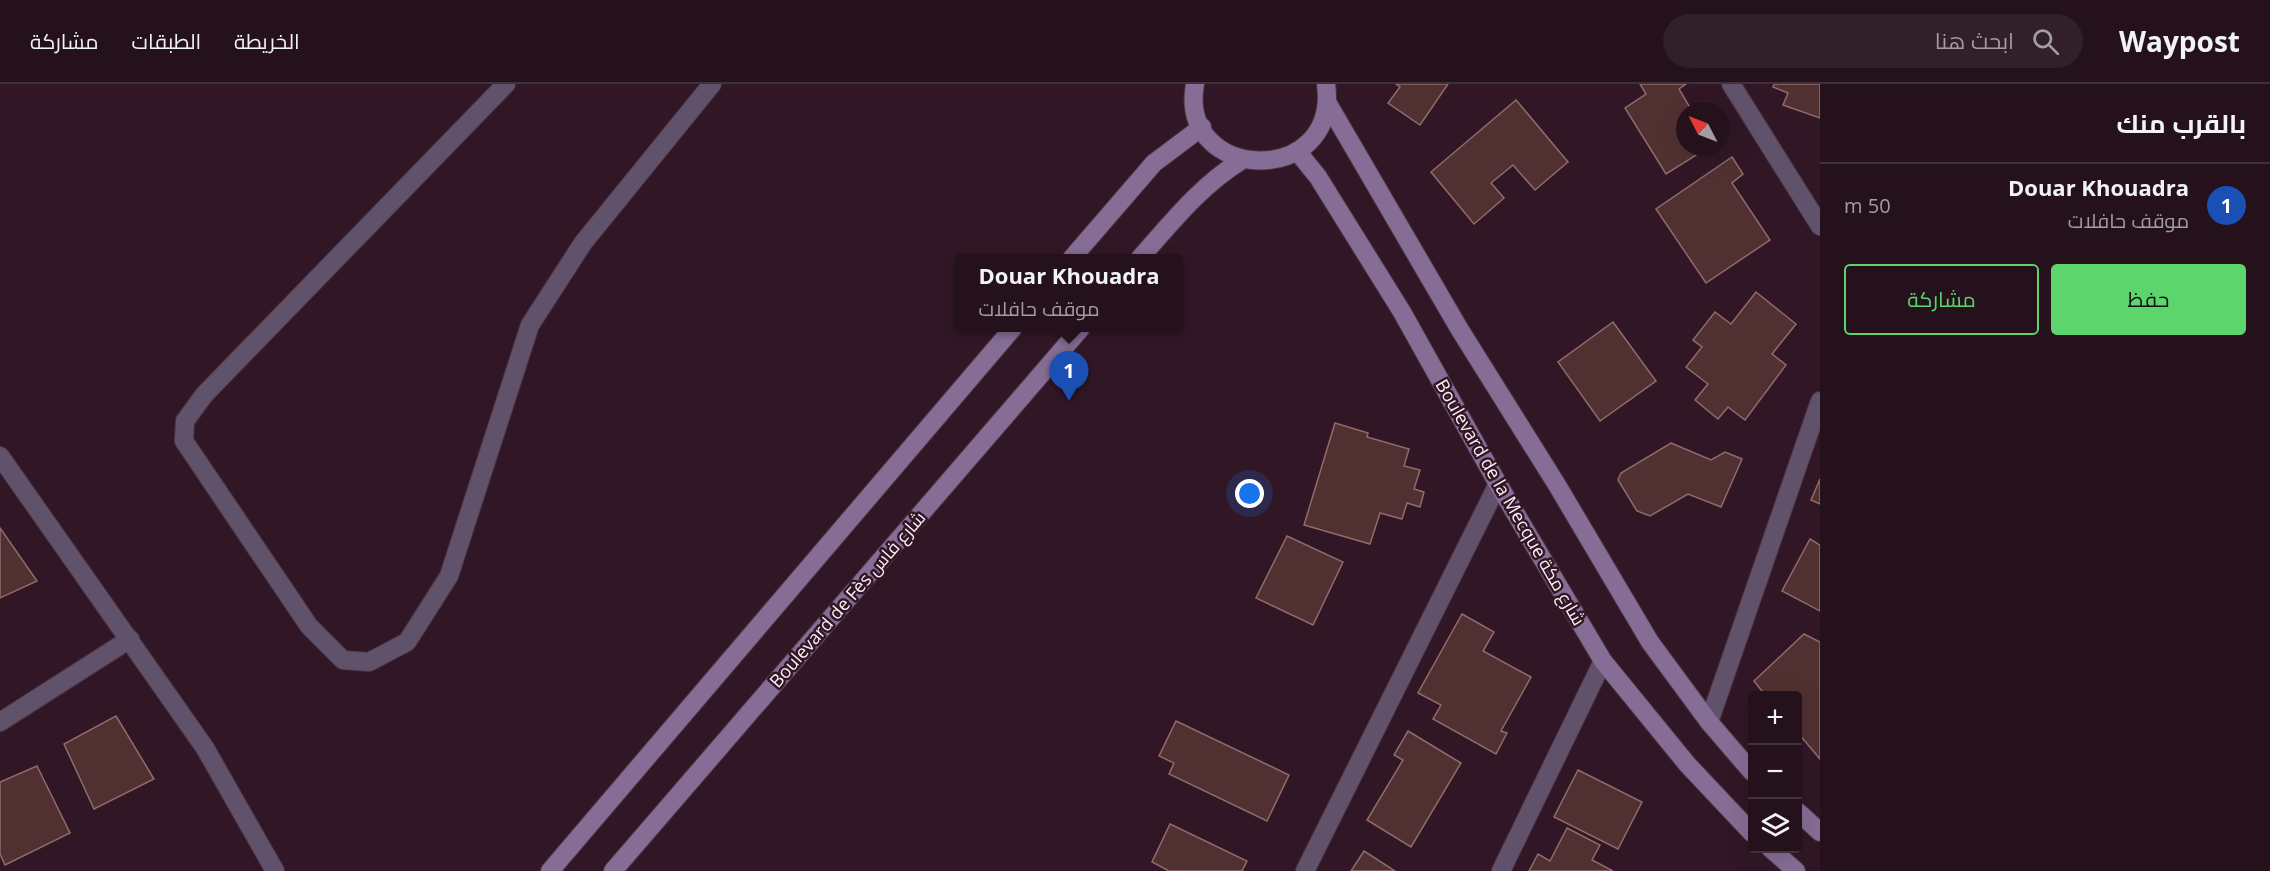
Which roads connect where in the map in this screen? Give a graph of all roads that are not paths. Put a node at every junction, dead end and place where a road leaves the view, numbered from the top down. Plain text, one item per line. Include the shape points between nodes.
1 (506, 84) edge
2 (712, 84) edge
3 (1195, 84) edge
4 (1731, 84) edge
5 (1326, 93) edge
6 (1202, 128) junction
7 (1297, 151) junction
8 (1242, 160) junction
9 (1820, 226) edge
10 (1075, 254) edge
11 (1143, 254) edge
12 (1009, 332) edge
13 (1077, 332) edge
14 (1820, 401) edge
15 (0, 456) edge
16 (1498, 484) junction
17 (130, 639) junction
18 (1603, 661) junction
19 (0, 722) edge
20 (1709, 722) junction
21 (1748, 767) edge
22 (1802, 816) edge
23 (1748, 829) edge
24 (1820, 832) edge
25 (1775, 853) edge
26 (275, 871) edge
27 (550, 871) edge
28 (613, 871) edge
29 (1305, 871) edge
30 (1501, 871) edge
31 (1796, 871) edge

1 - 2 street via 204,395 185,421 184,441 309,626 343,660 369,662 407,642 449,576 530,325 583,243
3 - 6 main road via 1195,105
4 - 9 street
5 - 7 main road via 1320,126
5 - 20 main road via 1449,310 1650,642
6 - 8 main road via 1215,144
6 - 10 main road via 1154,163
7 - 8 main road via 1270,162
7 - 16 main road, Boulevard de la Mecque شارع مكة via 1318,177 1396,303
8 - 11 main road via 1195,195
12 - 27 main road
13 - 28 main road, Boulevard de Fès شارع فاس
14 - 20 street
15 - 17 street
16 - 18 main road, Boulevard de la Mecque شارع مكة
16 - 29 street
17 - 19 street
17 - 26 street via 205,748
18 - 23 main road, Boulevard de la Mecque شارع مكة via 1687,764
18 - 30 street
20 - 21 main road
22 - 24 main road
25 - 31 main road

